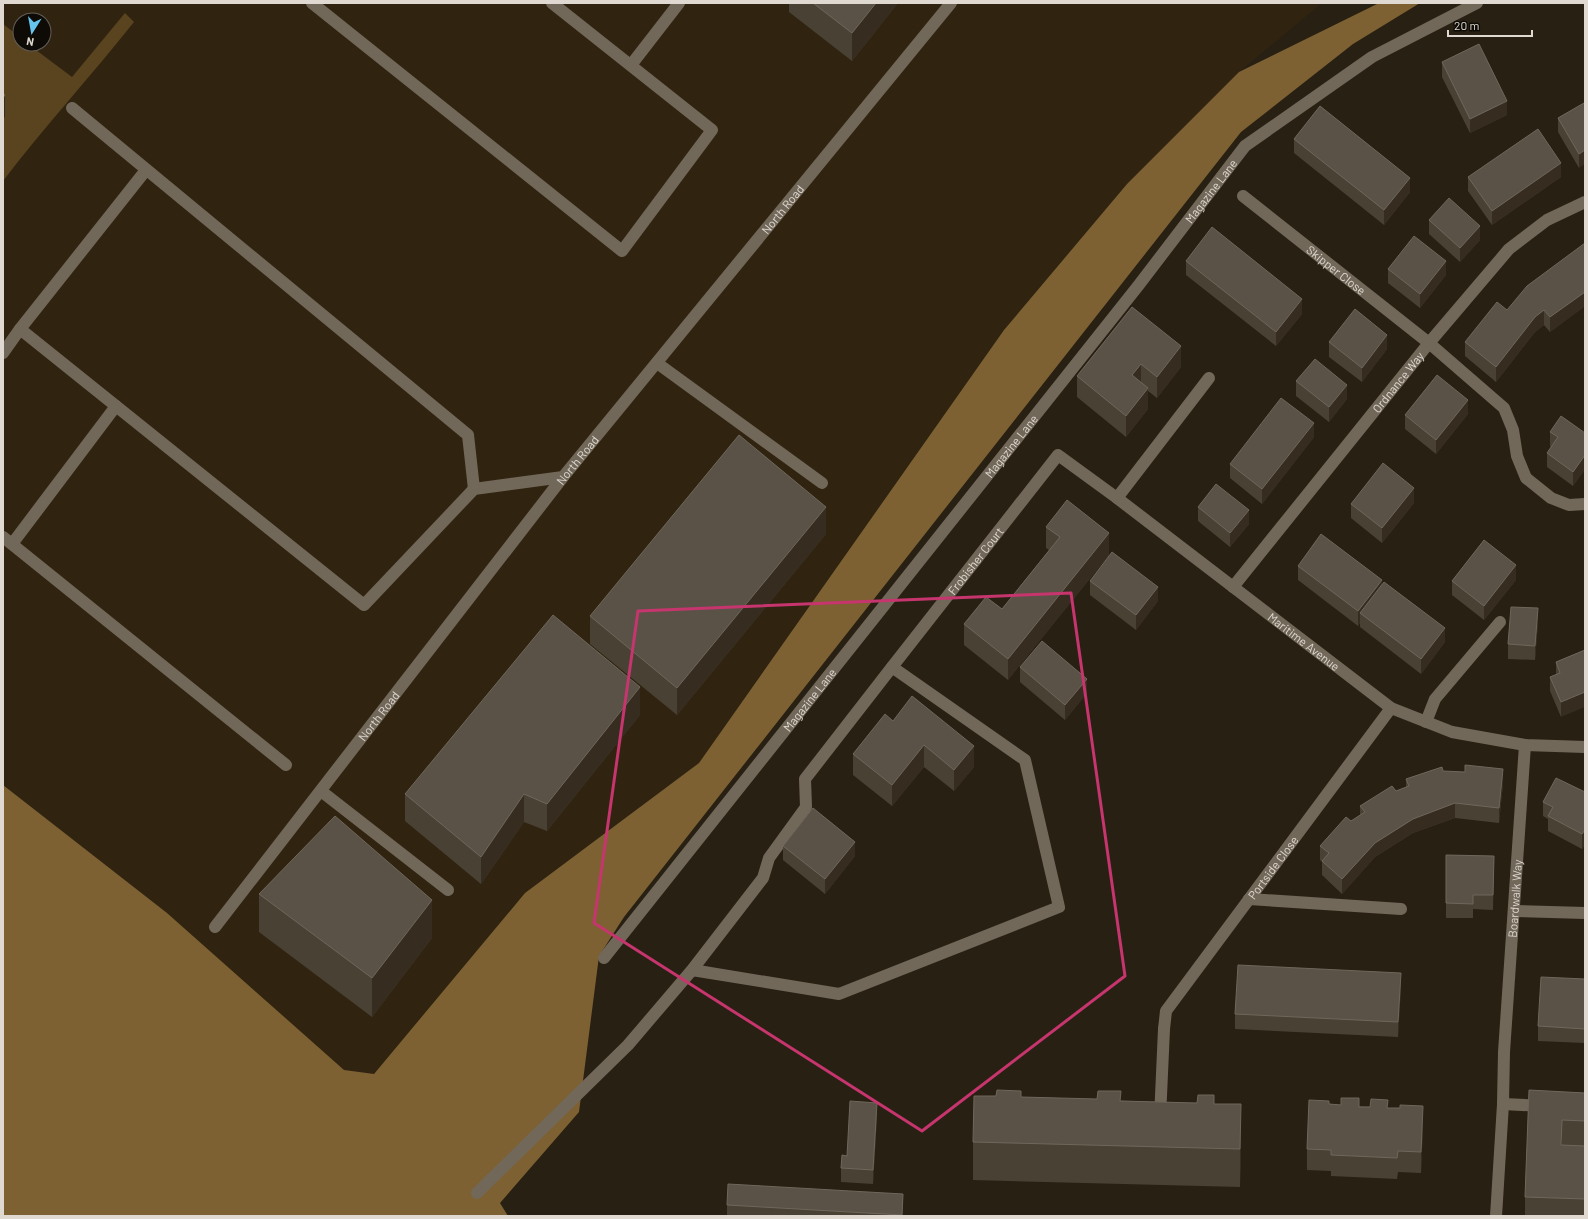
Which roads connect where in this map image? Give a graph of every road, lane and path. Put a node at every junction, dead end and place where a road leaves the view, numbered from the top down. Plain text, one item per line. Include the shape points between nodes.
1 (312, 3) edge
2 (552, 3) edge
3 (679, 3) edge
4 (951, 3) edge
5 (1477, 3) edge
6 (631, 65) junction
7 (72, 108) dead end
8 (146, 170) junction
9 (1243, 196) dead end
10 (1585, 202) edge
11 (20, 329) junction
12 (1429, 343) junction
13 (3, 353) edge
14 (657, 363) junction
15 (1209, 378) dead end
16 (116, 406) junction
17 (1058, 455) joint
18 (563, 477) junction
19 (822, 483) dead end
20 (474, 490) junction
21 (1117, 498) junction
22 (1585, 504) edge
23 (8, 541) edge
24 (1233, 587) junction
25 (1500, 622) dead end
26 (892, 667) junction
27 (1391, 708) junction
28 (1426, 722) junction
29 (1525, 745) junction
30 (1585, 747) edge
31 (286, 765) dead end
32 (321, 791) junction
33 (448, 890) dead end
34 (1250, 899) junction
35 (1402, 909) dead end
36 (1514, 911) junction
37 (1585, 914) edge
38 (215, 927) dead end
39 (604, 958) dead end
40 (692, 970) junction
41 (1503, 1104) junction
42 (1555, 1107) edge
43 (1174, 1123) edge
44 (477, 1193) dead end
45 (1496, 1216) edge

1 - 6 street via 622,251 712,130
2 - 6 street
3 - 6 street
4 - 14 street, North Road
5 - 39 street, Magazine Lane via 1372,57 1245,146 1133,292
7 - 8 street
8 - 11 street
8 - 20 street via 468,435
9 - 12 street, Skipper Close
10 - 12 street, Ordnance Way via 1547,220 1509,249
11 - 13 street
11 - 16 street
12 - 22 street, Skipper Close via 1504,408 1526,478 1551,498 1569,505
12 - 24 street, Ordnance Way
14 - 18 street, North Road
14 - 19 street
15 - 21 street
16 - 20 street via 364,605
16 - 23 street
17 - 21 street, Maritime Avenue
17 - 26 street, Frobisher Court
18 - 20 street
18 - 32 street, North Road
21 - 24 street, Maritime Avenue
23 - 31 street
24 - 27 street, Maritime Avenue
25 - 28 street via 1435,699
26 - 40 street, Frobisher Court via 805,779 806,807 769,858 764,878
26 - 40 street via 1026,760 1059,906 839,994
27 - 28 street, Maritime Avenue
27 - 34 street, Portside Close
28 - 29 street, Maritime Avenue via 1452,732
29 - 30 street, Maritime Avenue
29 - 36 street, Boardwalk Way
32 - 33 street
32 - 38 street, North Road
34 - 35 street
34 - 43 street, Portside Close via 1166,1011 1156,1122
36 - 37 street
36 - 41 street, Boardwalk Way
40 - 44 street, Frobisher Court via 628,1045
41 - 42 street
41 - 45 street, Boardwalk Way

